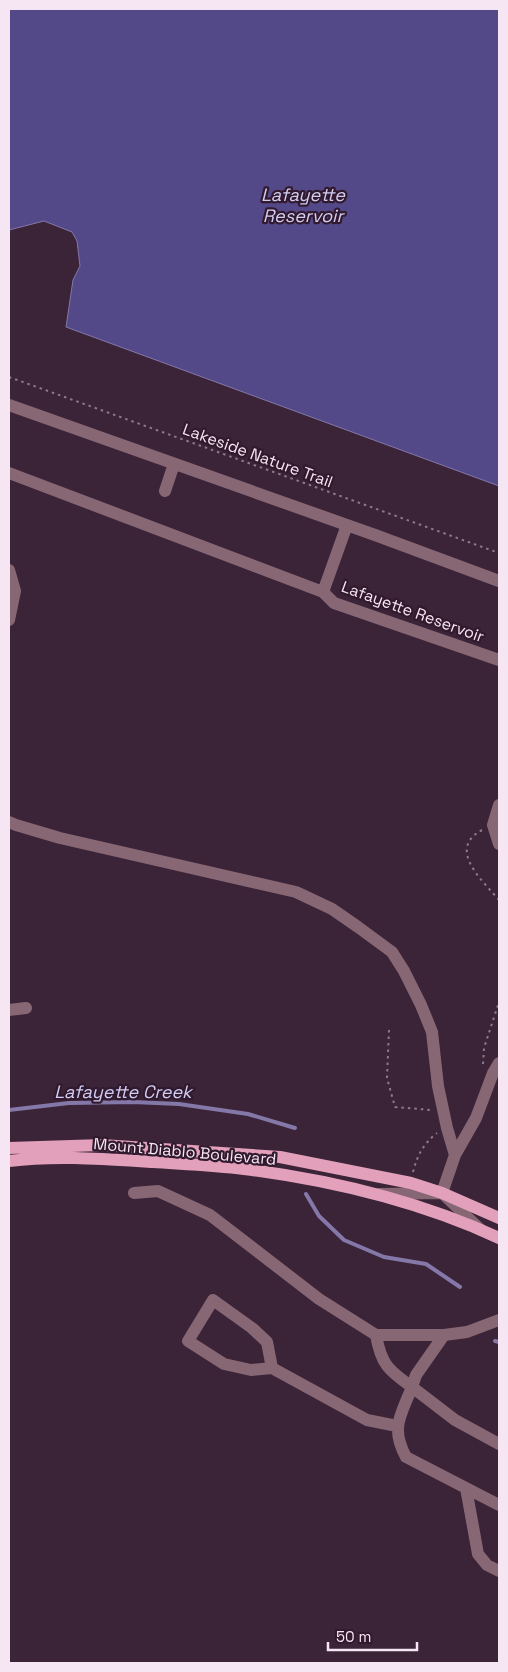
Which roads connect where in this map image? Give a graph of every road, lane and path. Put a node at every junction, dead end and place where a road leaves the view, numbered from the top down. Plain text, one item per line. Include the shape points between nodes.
1 (9, 378) edge
2 (9, 405) edge
3 (174, 464) junction
4 (9, 473) edge
5 (165, 491) dead end
6 (347, 525) junction
7 (499, 553) edge
8 (9, 570) edge
9 (499, 581) edge
10 (322, 592) junction
11 (9, 620) edge
12 (499, 660) edge
13 (499, 805) edge
14 (9, 822) edge
15 (493, 824) junction
16 (499, 839) edge
17 (499, 900) edge
18 (499, 1002) edge
19 (26, 1008) dead end
20 (9, 1010) edge
21 (388, 1030) dead end
22 (499, 1062) edge
23 (483, 1066) dead end
24 (443, 1111) junction
25 (446, 1128) junction
26 (9, 1148) edge
27 (455, 1154) junction
28 (9, 1161) edge
29 (411, 1183) junction
30 (134, 1193) dead end
31 (442, 1193) junction
32 (372, 1194) junction
33 (499, 1218) edge
34 (483, 1232) junction
35 (499, 1238) edge
36 (499, 1320) edge
37 (376, 1335) junction
38 (444, 1335) junction
39 (272, 1368) junction
40 (412, 1387) junction
41 (397, 1426) junction
42 (499, 1444) edge
43 (466, 1488) junction
44 (499, 1505) edge
45 (499, 1571) edge

1 - 7 path, Lakeside Nature Trail
2 - 3 street
3 - 5 street
3 - 6 street
4 - 10 street, Lafayette Reservoir
6 - 9 street
6 - 10 street
8 - 11 street via 15,591
10 - 12 street, Lafayette Reservoir via 334,603
13 - 15 street
14 - 24 street via 60,838 296,892 332,908 392,952 404,971 432,1032
15 - 16 street
15 - 17 path via 473,835 466,844 466,854
18 - 23 path via 484,1048
19 - 20 street
21 - 24 path via 387,1078 395,1107
22 - 27 street via 476,1118
24 - 25 street
25 - 27 street
25 - 29 path via 435,1134 420,1151
26 - 29 main road, Mount Diablo Boulevard via 102,1145 280,1157
27 - 31 street
28 - 32 main road, Mount Diablo Boulevard via 103,1159 242,1168 318,1180
29 - 31 main road, Mount Diablo Boulevard
30 - 37 street via 158,1191 210,1214 319,1299
31 - 32 street
31 - 33 main road, Mount Diablo Boulevard
31 - 34 street
32 - 34 main road, Mount Diablo Boulevard via 409,1202
34 - 35 main road, Mount Diablo Boulevard
36 - 38 street via 467,1332
37 - 38 street
37 - 40 street via 379,1352 390,1372
38 - 40 street via 416,1375
39 - 39 street via 251,1370 224,1364 188,1341 213,1300 266,1342
39 - 41 street via 367,1420
40 - 41 street
40 - 42 street via 456,1420
41 - 43 street via 399,1444 406,1457
43 - 44 street
43 - 45 street via 478,1554

